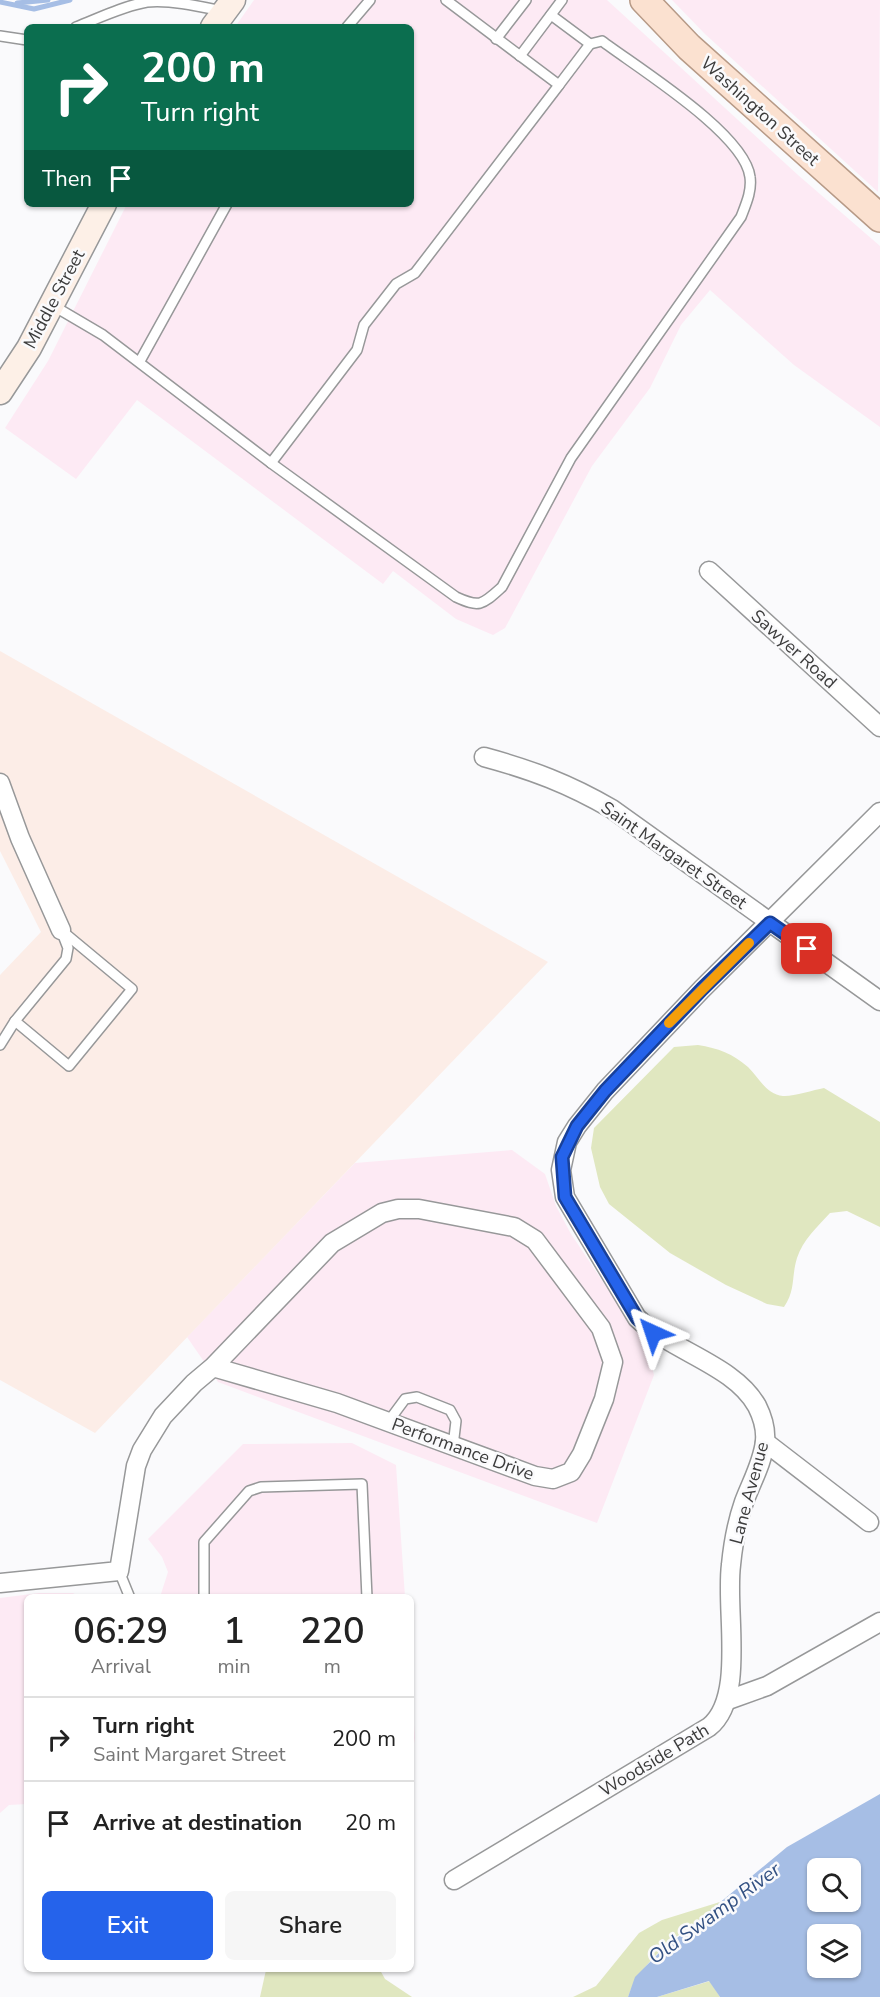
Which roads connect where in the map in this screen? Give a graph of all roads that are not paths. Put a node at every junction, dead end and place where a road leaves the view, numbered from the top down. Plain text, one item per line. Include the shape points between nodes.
1 (370, 0) edge
2 (446, 0) edge
3 (526, 0) edge
4 (562, 0) edge
5 (644, 0) edge
6 (223, 13) edge
7 (551, 15) junction
8 (84, 24) edge
9 (350, 24) edge
10 (0, 36) edge
11 (496, 39) junction
12 (24, 40) edge
13 (590, 44) junction
14 (520, 56) junction
15 (559, 85) junction
16 (102, 207) edge
17 (225, 207) edge
18 (880, 218) edge
19 (52, 305) junction
20 (140, 362) junction
21 (0, 392) edge
22 (271, 463) junction
23 (709, 571) dead end
24 (880, 727) edge
25 (484, 757) dead end
26 (0, 783) edge
27 (880, 812) edge
28 (770, 923) junction
29 (61, 930) junction
30 (880, 1001) edge
31 (15, 1021) junction
32 (0, 1045) edge
33 (213, 1367) junction
34 (388, 1422) junction
35 (765, 1442) junction
36 (453, 1446) junction
37 (869, 1522) dead end
38 (119, 1571) junction
39 (0, 1583) edge
40 (128, 1594) edge
41 (204, 1594) edge
42 (367, 1594) edge
43 (880, 1622) edge
44 (728, 1700) junction
45 (454, 1880) dead end

1 - 9 lane
2 - 11 lane
3 - 11 lane
4 - 7 lane
5 - 18 main road, Washington Street via 689,47
6 - 8 lane via 175,2 148,2
7 - 13 lane
7 - 14 lane
10 - 12 lane
11 - 14 lane
13 - 15 lane
13 - 22 lane via 602,41 715,125 746,160 751,177 749,195 741,217 571,458 502,587 485,602 474,605 456,597
14 - 15 lane
15 - 22 lane via 416,273 396,284 370,316 357,350
16 - 19 main road, Middle Street
17 - 20 lane
19 - 20 lane via 79,318
19 - 21 main road, Middle Street
20 - 22 lane
23 - 24 street, Sawyer Road
25 - 28 street, Saint Margaret Street via 537,772 585,794
26 - 29 street
27 - 28 street, Lane Avenue
28 - 30 street, Saint Margaret Street
28 - 35 street, Lane Avenue via 599,1098 567,1143 561,1170 565,1197 637,1318 662,1339 737,1381 757,1407
29 - 31 lane via 68,948 66,960
29 - 31 lane via 132,989 69,1066
31 - 32 lane
33 - 34 street, Performance Drive
33 - 36 street, Performance Drive via 332,1243 382,1213 419,1209 514,1227 535,1240 602,1328 613,1362 604,1399 571,1472 553,1479
33 - 38 street, Performance Drive via 164,1416 142,1450
34 - 36 street, Performance Drive
34 - 36 lane via 405,1399 417,1397 450,1410 456,1421
35 - 37 street
35 - 44 street, Lane Avenue via 743,1504 733,1549
38 - 39 street
38 - 40 lane
41 - 42 lane via 204,1542 249,1491 261,1487 362,1484
43 - 44 street via 767,1686
44 - 45 street, Woodside Path via 717,1721 709,1727

